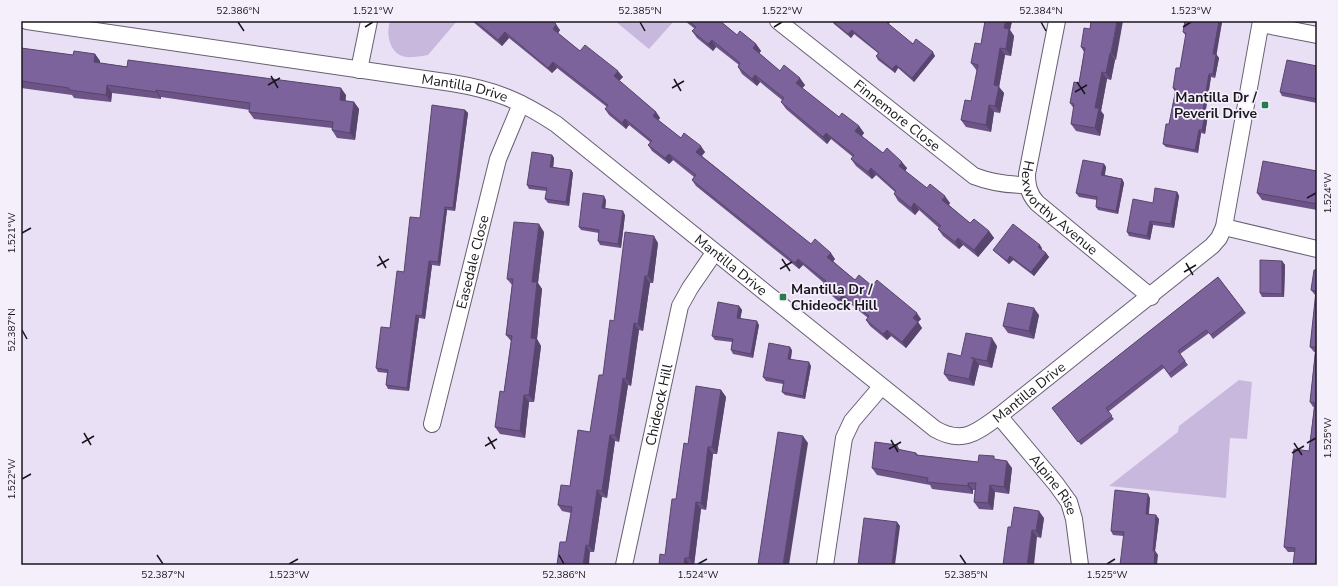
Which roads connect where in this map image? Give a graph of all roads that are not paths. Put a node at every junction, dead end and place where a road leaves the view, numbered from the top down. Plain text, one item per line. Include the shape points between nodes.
1 (27, 21) edge
2 (370, 21) edge
3 (778, 21) edge
4 (1057, 21) edge
5 (1261, 22) edge
6 (1317, 35) edge
7 (358, 70) junction
8 (521, 104) junction
9 (1027, 185) junction
10 (1224, 226) junction
11 (1317, 249) edge
12 (714, 253) junction
13 (1151, 297) junction
14 (882, 387) junction
15 (999, 416) junction
16 (432, 424) dead end
17 (624, 565) edge
18 (825, 565) edge
19 (1080, 565) edge

1 - 7 street, Mantilla Drive
2 - 7 street
3 - 9 street, Finnemore Close via 974,176 988,182
4 - 9 street, Hexworthy Avenue
5 - 6 street
5 - 10 street, Mantilla Drive
7 - 8 street, Mantilla Drive via 476,86 497,92
8 - 12 street, Mantilla Drive via 556,124
8 - 16 street, Easedale Close via 498,159
9 - 13 street, Hexworthy Avenue via 1037,203
10 - 11 street
10 - 13 street, Mantilla Drive via 1220,238 1212,246
12 - 14 street, Mantilla Drive
12 - 17 street, Chideock Hill via 680,306
13 - 15 street, Mantilla Drive
14 - 15 street, Mantilla Drive via 935,429 947,435 961,437 973,434
14 - 18 street via 852,421 844,438
15 - 19 street, Alpine Rise via 1069,502 1074,519

